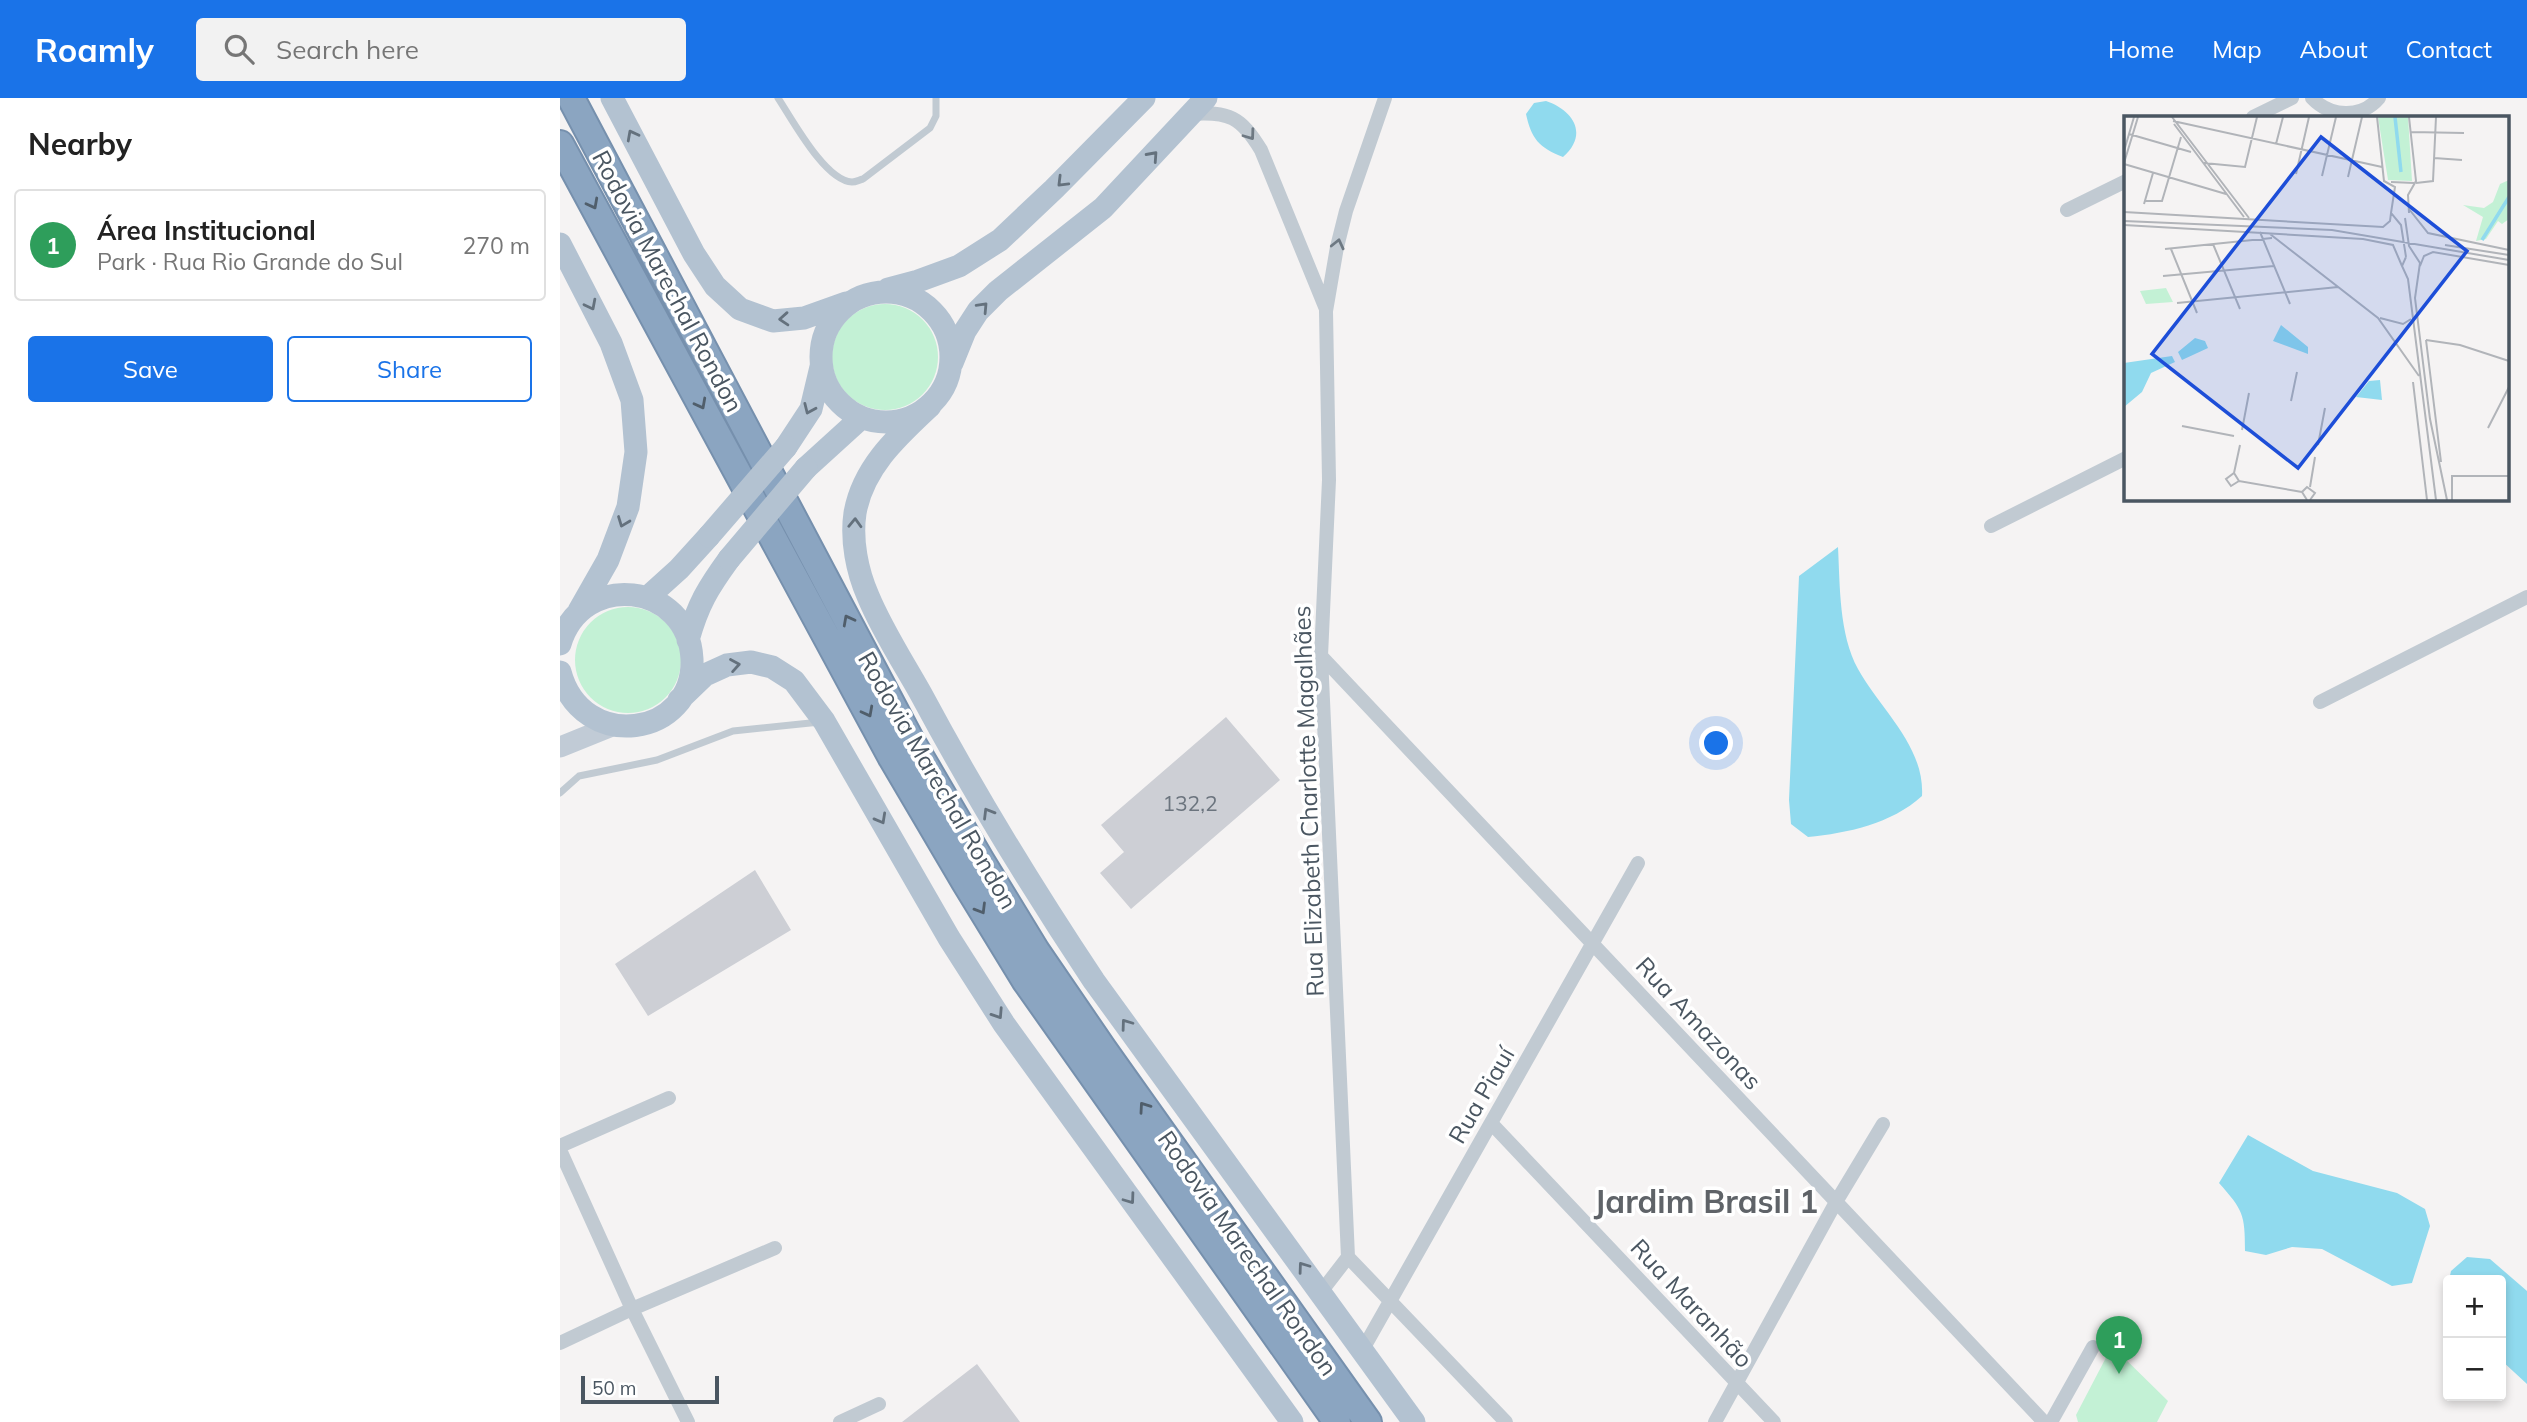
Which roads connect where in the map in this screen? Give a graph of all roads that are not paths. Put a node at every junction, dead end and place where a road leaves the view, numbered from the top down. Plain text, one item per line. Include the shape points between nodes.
1 (571, 98) edge
2 (612, 98) edge
3 (778, 98) edge
4 (936, 98) edge
5 (1144, 98) edge
6 (1385, 98) edge
7 (2292, 98) edge
8 (2312, 98) edge
9 (2379, 98) edge
10 (1198, 106) edge
11 (2255, 116) edge
12 (560, 144) edge
13 (2124, 182) edge
14 (2067, 210) dead end
15 (560, 244) edge
16 (876, 291) junction
17 (849, 302) junction
18 (1326, 311) junction
19 (951, 366) junction
20 (821, 367) junction
21 (930, 406) junction
22 (861, 418) junction
23 (2124, 459) edge
24 (1991, 526) dead end
25 (648, 597) junction
26 (2527, 597) edge
27 (579, 611) junction
28 (561, 637) edge
29 (688, 640) junction
30 (1321, 656) junction
31 (560, 672) edge
32 (679, 701) junction
33 (2320, 702) dead end
34 (824, 722) junction
35 (612, 726) junction
36 (560, 747) edge
37 (560, 793) edge
38 (1638, 863) dead end
39 (1592, 943) junction
40 (669, 1098) dead end
41 (1491, 1124) junction
42 (1883, 1124) dead end
43 (560, 1148) edge
44 (1836, 1202) junction
45 (775, 1248) dead end
46 (1348, 1257) junction
47 (1321, 1292) junction
48 (1390, 1301) junction
49 (632, 1309) junction
50 (560, 1343) edge
51 (2093, 1348) dead end
52 (1363, 1349) junction
53 (1736, 1383) junction
54 (879, 1404) dead end
55 (688, 1422) edge
56 (840, 1422) edge
57 (1292, 1422) edge
58 (1337, 1422) edge
59 (1368, 1422) edge
60 (1414, 1422) edge
61 (1506, 1422) edge
62 (1715, 1422) edge
63 (1774, 1422) edge
64 (2044, 1422) edge
65 (2051, 1422) edge

59 -> 1 highway, Rodovia Marechal Rondon via 1036,951 911,741
17 -> 2 main road via 804,318 773,321 740,309 715,286 694,254
3 - 4 lane via 824,164 851,182 863,179 930,128 936,116
5 -> 16 main road via 1000,240 940,274
18 -> 6 street, Rua Elizabeth Charlotte Magalhães via 1346,211
7 - 11 street
8 - 9 street via 2325,109 2351,114
10 -> 18 street via 1231,117 1253,137
19 -> 10 main road via 978,311 1103,208
12 -> 58 highway, Rodovia Marechal Rondon via 892,758 965,882 1025,980
13 - 14 street
15 -> 27 main road via 611,343 632,400 636,452 628,507 608,559
16 - 17 main road
16 - 19 main road via 916,298 932,310 951,346
17 - 20 main road via 825,330
18 - 30 street, Rua Elizabeth Charlotte Magalhães via 1329,480
19 - 21 main road via 944,388
20 - 22 main road via 828,388 842,406
20 -> 25 main road, bridge via 811,409 786,447 679,569
21 - 22 main road via 897,422
47 -> 21 main road via 1058,926 946,741 868,596 855,545 855,513 865,482 894,440
22 - 29 main road, bridge via 806,468 729,559 696,609
23 - 24 street
25 - 27 main road via 611,594
25 - 29 main road via 680,622
26 - 33 street
27 - 28 main road
29 - 32 main road via 689,682
30 - 39 street, Rua Amazonas
30 - 46 street, Rua Elizabeth Charlotte Magalhães
31 - 35 main road via 576,705
32 -> 34 main road via 705,675 727,665 751,662 772,667 794,681
32 - 35 main road via 648,723
34 - 37 lane via 733,731 657,760 579,776
34 -> 57 main road via 1004,1024
35 - 36 main road
38 - 39 street, Rua Piauí
39 - 41 street, Rua Piauí
39 - 44 street, Rua Amazonas
40 - 43 street
41 - 48 street, Rua Piauí
41 - 53 street, Rua Maranhão
42 - 44 street
43 - 49 street
44 - 53 street
44 - 64 street, Rua Amazonas
45 - 49 street
46 - 47 street
46 - 48 street
47 - 52 main road
48 - 52 street, Rua Piauí
48 - 61 street
49 - 50 street
49 - 55 street
51 - 65 street
52 - 60 main road
53 - 62 street
53 - 63 street, Rua Maranhão
54 - 56 street

